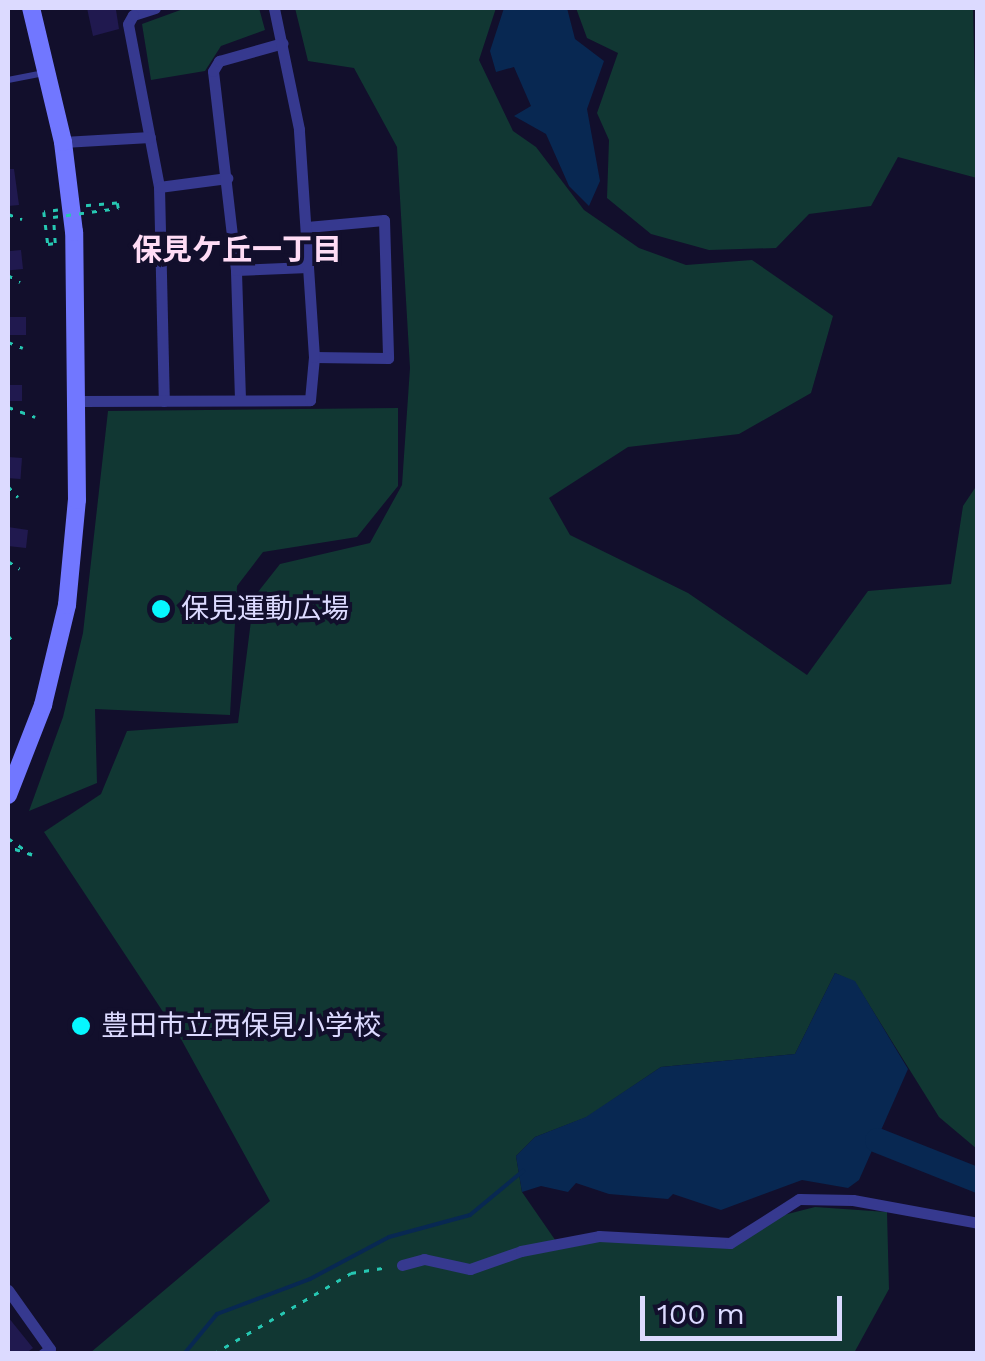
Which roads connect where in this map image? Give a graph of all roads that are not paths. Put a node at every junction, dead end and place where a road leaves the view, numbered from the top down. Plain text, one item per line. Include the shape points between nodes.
1 (31, 8) edge
2 (155, 8) edge
3 (274, 8) edge
4 (283, 43) junction
5 (48, 72) junction
6 (9, 80) edge
7 (150, 137) junction
8 (63, 142) junction
9 (227, 178) junction
10 (159, 187) junction
11 (308, 227) junction
12 (308, 267) junction
13 (236, 270) junction
14 (314, 357) junction
15 (240, 399) junction
16 (80, 401) junction
17 (164, 401) junction
18 (8, 796) edge
19 (978, 1223) edge
20 (402, 1265) road end
21 (8, 1290) edge
22 (43, 1354) edge

1 - 5 street
2 - 7 street via 133,14 128,24
3 - 4 street
4 - 9 street via 219,61 213,71
4 - 11 street
5 - 6 lane
5 - 8 street
7 - 8 street
7 - 10 street
8 - 16 street via 74,232
9 - 10 street
9 - 13 street
10 - 17 street
11 - 12 street
11 - 14 street via 384,220 388,358
12 - 13 street
12 - 14 street
13 - 15 street
14 - 15 street via 310,400
15 - 17 street
16 - 17 street
16 - 18 street via 67,605 44,705
19 - 20 street via 853,1200 799,1198 730,1242 598,1236 521,1250 470,1269 424,1259
21 - 22 street via 50,1349

